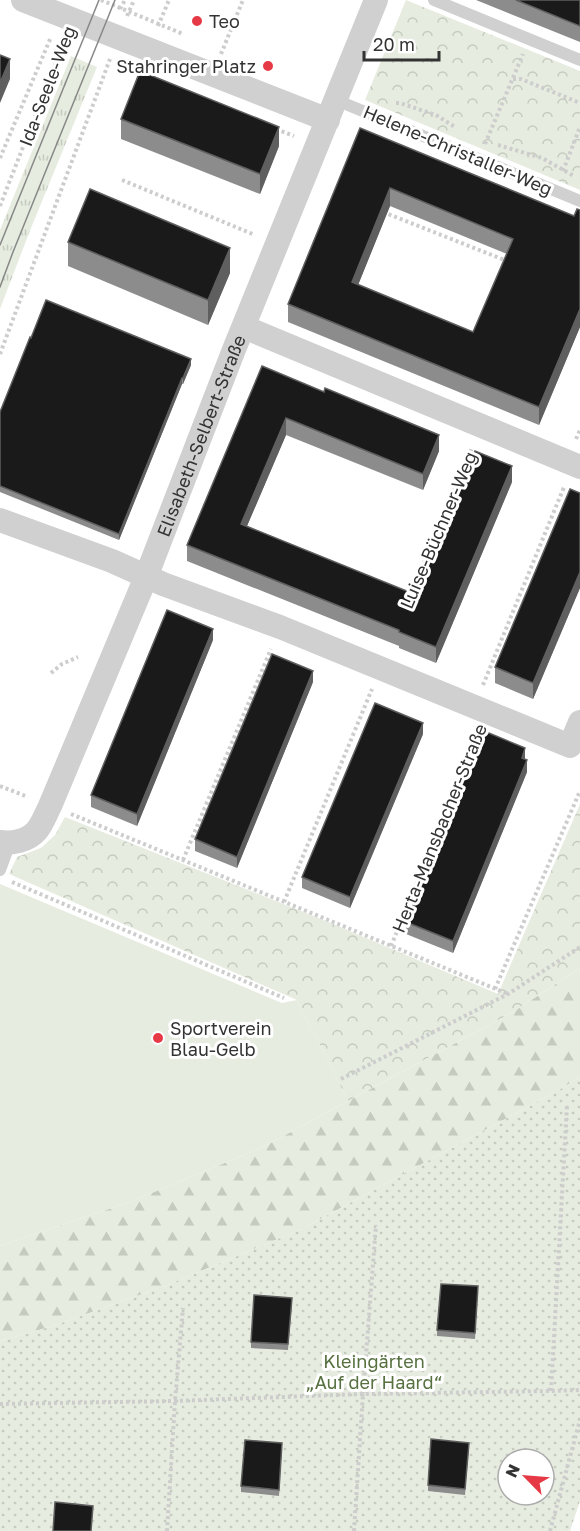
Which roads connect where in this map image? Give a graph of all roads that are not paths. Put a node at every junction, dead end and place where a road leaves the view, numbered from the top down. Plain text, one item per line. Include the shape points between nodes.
1 (23, 0) edge
2 (376, 0) edge
3 (434, 0) edge
4 (580, 60) edge
5 (332, 110) junction
6 (580, 201) edge
7 (244, 327) junction
8 (576, 466) edge
9 (0, 520) edge
10 (146, 577) junction
11 (580, 722) edge
12 (5, 843) edge
13 (0, 870) edge

1 - 5 street via 213,75
2 - 5 street, Elisabeth-Selbert-Straße
3 - 4 lane
5 - 6 lane, Helene-Christaller-Weg via 478,159
5 - 7 street, Elisabeth-Selbert-Straße
7 - 8 street
7 - 10 street, Elisabeth-Selbert-Straße
9 - 10 street, Herta-Mansbacher-Straße
10 - 11 street, Herta-Mansbacher-Straße via 381,667 570,746
10 - 12 street, Elisabeth-Selbert-Straße via 37,832 27,839
12 - 13 lane

